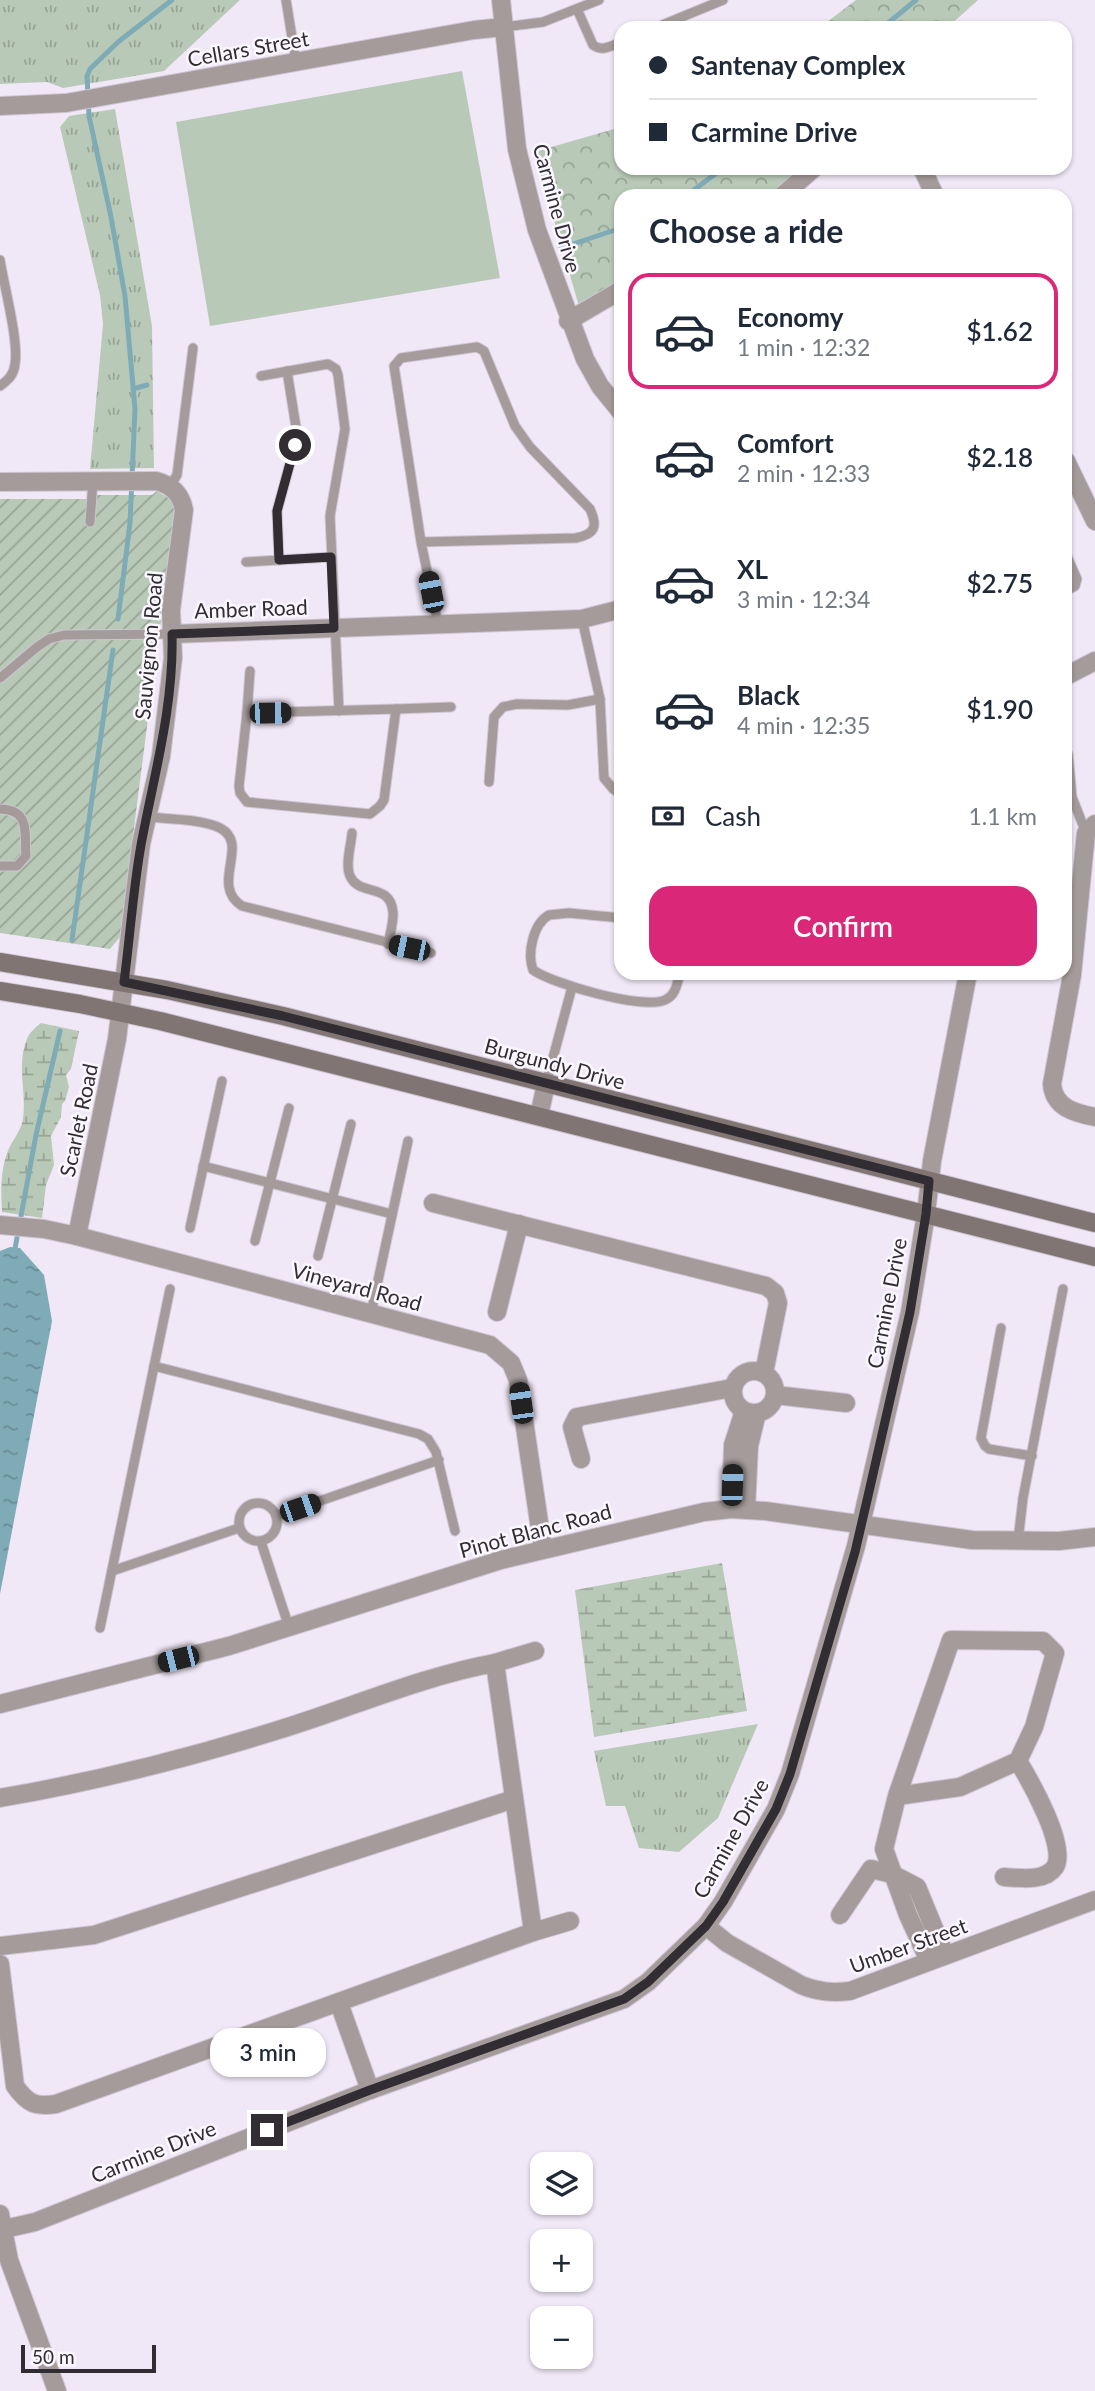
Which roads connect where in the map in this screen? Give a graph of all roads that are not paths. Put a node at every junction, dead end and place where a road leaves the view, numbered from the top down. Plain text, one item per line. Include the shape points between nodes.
1 (286, 0) edge
2 (501, 0) edge
3 (599, 0) edge
4 (723, 0) edge
5 (577, 9) junction
6 (672, 21) edge
7 (504, 27) junction
8 (614, 45) edge
9 (296, 62) junction
10 (0, 106) edge
11 (806, 175) edge
12 (790, 189) edge
13 (0, 260) edge
14 (614, 294) edge
15 (569, 320) junction
16 (193, 348) dead end
17 (286, 371) junction
18 (261, 376) dead end
19 (0, 386) edge
20 (614, 403) edge
21 (1072, 473) edge
22 (96, 481) junction
23 (0, 482) edge
24 (163, 484) junction
25 (1095, 521) edge
26 (90, 522) dead end
27 (421, 542) junction
28 (331, 557) junction
29 (279, 560) junction
30 (246, 562) dead end
31 (1072, 568) edge
32 (1072, 588) edge
33 (614, 611) edge
34 (582, 619) junction
35 (438, 624) junction
36 (334, 628) junction
37 (172, 634) junction
38 (1095, 661) edge
39 (250, 671) dead end
40 (1072, 673) edge
41 (0, 678) edge
42 (600, 699) junction
43 (451, 707) dead end
44 (396, 709) junction
45 (338, 711) junction
46 (247, 713) junction
47 (489, 782) dead end
48 (614, 790) edge
49 (1072, 797) edge
50 (0, 809) edge
51 (148, 817) junction
52 (1091, 828) edge
53 (352, 833) dead end
54 (0, 866) edge
55 (614, 917) edge
56 (387, 944) junction
57 (431, 953) dead end
58 (0, 962) edge
59 (1072, 975) edge
60 (678, 980) edge
61 (967, 980) edge
62 (1071, 980) edge
63 (124, 982) junction
64 (572, 987) junction
65 (0, 991) edge
66 (121, 1013) junction
67 (222, 1082) dead end
68 (546, 1084) junction
69 (289, 1108) dead end
70 (539, 1116) junction
71 (1095, 1117) edge
72 (351, 1124) dead end
73 (408, 1140) dead end
74 (203, 1166) junction
75 (929, 1181) junction
76 (270, 1183) junction
77 (332, 1200) junction
78 (433, 1203) dead end
79 (393, 1214) junction
80 (926, 1214) junction
81 (1095, 1223) edge
82 (519, 1224) junction
83 (0, 1226) edge
84 (190, 1228) dead end
85 (77, 1236) junction
86 (255, 1241) dead end
87 (318, 1256) dead end
88 (1095, 1257) edge
89 (170, 1289) dead end
90 (1063, 1289) dead end
91 (497, 1312) dead end
92 (371, 1313) junction
93 (1001, 1328) dead end
94 (154, 1366) junction
95 (764, 1373) junction
96 (733, 1388) junction
97 (775, 1395) junction
98 (846, 1403) dead end
99 (750, 1412) junction
100 (1032, 1456) junction
101 (581, 1459) dead end
102 (439, 1460) junction
103 (738, 1509) junction
104 (276, 1516) junction
105 (861, 1524) junction
106 (239, 1528) junction
107 (455, 1531) dead end
108 (1095, 1537) edge
109 (1018, 1541) junction
110 (261, 1542) junction
111 (543, 1549) junction
112 (112, 1571) junction
113 (289, 1627) junction
114 (100, 1628) dead end
115 (535, 1651) dead end
116 (495, 1663) junction
117 (0, 1704) edge
118 (1018, 1761) junction
119 (897, 1796) junction
120 (0, 1798) edge
121 (514, 1799) junction
122 (892, 1874) junction
123 (1004, 1877) dead end
124 (1095, 1900) edge
125 (840, 1915) dead end
126 (570, 1921) dead end
127 (706, 1926) junction
128 (533, 1932) junction
129 (0, 1946) edge
130 (937, 1958) junction
131 (0, 1964) edge
132 (339, 2003) junction
133 (370, 2090) junction
134 (1, 2224) edge
135 (57, 2391) edge

1 - 9 lane
2 - 7 street, Carmine Drive
3 - 5 lane
4 - 6 lane
5 - 7 lane via 543,22
5 - 8 lane via 597,48
7 - 9 street, Cellars Street
7 - 15 street, Carmine Drive via 522,173
9 - 10 street, Cellars Street via 66,103
11 - 12 street
13 - 19 lane via 15,349 10,379
14 - 15 street
15 - 20 street, Carmine Drive via 585,359
16 - 24 lane via 177,475
17 - 18 lane
17 - 28 lane via 328,364 338,375 345,429 330,516
17 - 29 lane via 296,427 277,511
21 - 25 street
22 - 23 street
22 - 24 street
22 - 26 lane
24 - 37 street, Sauvignon Road via 183,503 184,518
27 - 27 lane via 394,366 401,358 477,347 484,351 515,426 590,509 594,529 576,538
27 - 35 lane
28 - 29 lane
28 - 36 lane
29 - 30 lane
31 - 32 lane via 1077,579
33 - 34 street, Amber Road
34 - 35 street, Amber Road
34 - 42 lane
35 - 36 street, Amber Road
36 - 37 street, Amber Road
36 - 45 lane
37 - 41 lane, Amber Road via 64,635 50,639
37 - 51 street, Sauvignon Road via 161,756
38 - 40 street
39 - 46 lane
42 - 47 lane via 503,707 494,717
42 - 48 lane via 604,778
43 - 44 lane
44 - 45 lane
44 - 46 lane via 383,800 370,814 243,799 239,786
45 - 46 lane
49 - 52 lane
50 - 54 lane via 23,817 26,856 17,866
51 - 56 lane via 210,825 228,834 232,854 227,884 229,894 242,906
51 - 63 street, Sauvignon Road
52 - 59 street
53 - 56 lane via 352,880 385,895 391,903 394,914
55 - 64 lane via 556,913 537,926 530,955 533,970
56 - 57 lane
58 - 63 main road, Burgundy Drive
60 - 64 lane via 674,994 656,1003
61 - 75 street, Carmine Drive
62 - 71 street via 1053,1092 1064,1107
63 - 66 street, Scarlet Road
63 - 68 main road, Burgundy Drive via 283,1016
64 - 68 lane
65 - 66 main road
66 - 70 main road
66 - 85 street, Scarlet Road
67 - 74 lane
68 - 70 street
68 - 75 main road, Burgundy Drive
69 - 76 lane
70 - 80 main road
72 - 77 lane
73 - 79 lane
74 - 76 lane
74 - 84 lane
75 - 80 street, Carmine Drive
75 - 81 main road, Burgundy Drive
76 - 77 lane
76 - 86 lane
77 - 79 lane
77 - 87 lane
78 - 82 street
79 - 92 lane
80 - 88 main road
80 - 105 street, Carmine Drive via 910,1312
82 - 91 street
82 - 95 street via 766,1286 778,1303
83 - 85 street, Vineyard Road
85 - 92 street, Vineyard Road
89 - 94 lane
90 - 100 lane
92 - 111 street, Vineyard Road via 482,1342 510,1363 518,1380
93 - 100 lane via 981,1438 989,1449
94 - 102 lane via 419,1434 433,1445
94 - 112 lane
95 - 96 street via 744,1372
95 - 97 street via 773,1382
96 - 99 street via 734,1401
96 - 101 street via 577,1417 572,1427
97 - 98 street
97 - 99 street via 769,1407
99 - 103 street
100 - 109 lane
102 - 104 lane
102 - 107 lane
103 - 105 street, Pinot Blanc Road
103 - 111 street, Pinot Blanc Road
104 - 106 lane via 265,1504 254,1503 241,1512
104 - 110 lane via 275,1532
105 - 109 street, Pinot Blanc Road via 941,1537
105 - 127 street, Carmine Drive via 778,1804
106 - 110 lane via 250,1540
106 - 112 lane
108 - 109 street, Pinot Blanc Road
110 - 113 lane
111 - 113 street, Pinot Blanc Road
112 - 114 lane
113 - 117 street, Pinot Blanc Road
115 - 116 street
116 - 120 street via 459,1670 274,1732 72,1786
116 - 121 street
118 - 119 street via 960,1787
118 - 119 street via 1034,1727 1055,1653 1043,1642 951,1640
118 - 123 street via 1042,1802 1059,1856 1045,1876
119 - 122 street via 884,1850
121 - 128 street
121 - 129 street via 94,1935
122 - 125 street via 871,1869
122 - 130 street via 917,1887
124 - 130 street, Umber Street
126 - 128 street
127 - 130 street, Umber Street via 802,1985 829,1992 850,1990
127 - 133 street, Carmine Drive via 624,1999
128 - 132 street
131 - 132 street via 15,2087 38,2106 56,2104
132 - 133 street
133 - 134 street, Carmine Drive via 35,2222
134 - 135 street via 9,2260

